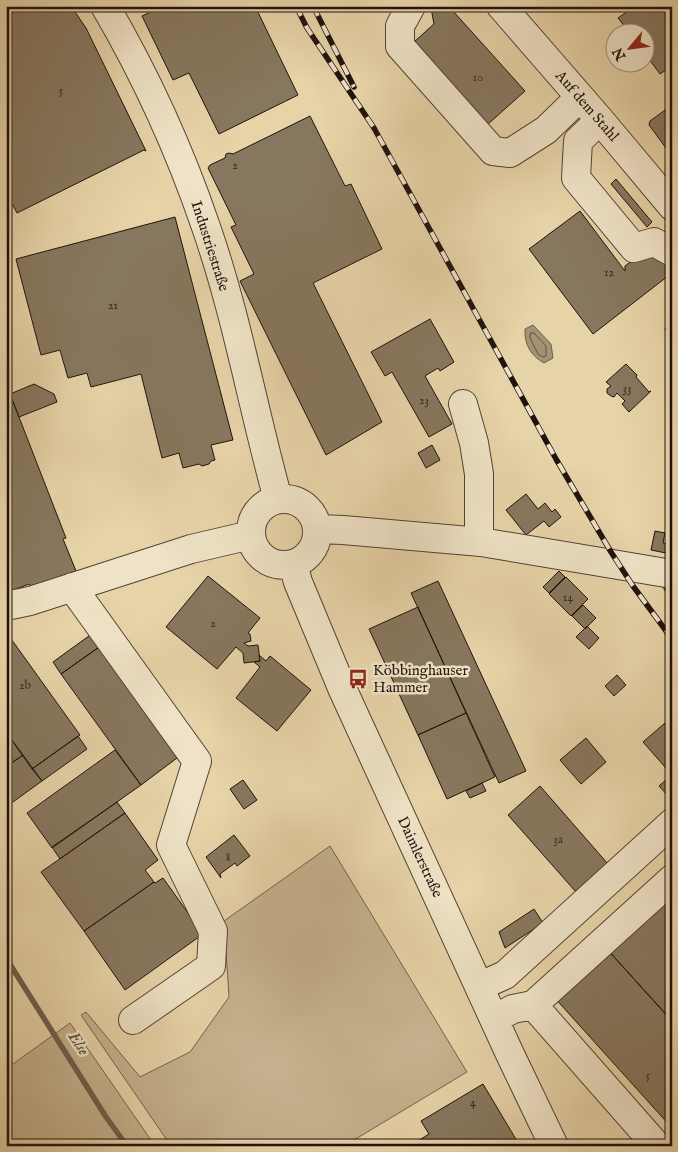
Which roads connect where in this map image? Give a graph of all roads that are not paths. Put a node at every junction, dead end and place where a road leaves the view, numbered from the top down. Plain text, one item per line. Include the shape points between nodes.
1 (105, 6) edge
2 (411, 6) edge
3 (501, 6) edge
4 (580, 97) junction
5 (600, 120) junction
6 (672, 206) edge
7 (672, 252) edge
8 (463, 404) dead end
9 (278, 498) junction
10 (318, 529) junction
11 (251, 535) junction
12 (479, 542) junction
13 (293, 564) junction
14 (672, 574) edge
15 (72, 587) junction
16 (6, 606) edge
17 (672, 822) edge
18 (672, 879) edge
19 (480, 986) junction
20 (533, 1005) junction
21 (494, 1019) junction
22 (133, 1020) dead end
23 (554, 1146) edge
24 (657, 1146) edge

1 - 9 street, Industriestraße via 151,93 206,228
2 - 4 street via 400,26 400,46 493,151 510,152 546,130
3 - 4 street, Auf dem Stahl
4 - 5 street, Auf dem Stahl
5 - 6 street, Auf dem Stahl
5 - 7 street via 578,141 576,178 634,248 654,242
8 - 12 street via 480,474
9 - 10 street via 295,500 309,509
9 - 11 street via 257,511
10 - 12 street
10 - 13 street via 312,551 304,560
11 - 13 street via 253,545 265,560 283,566
11 - 15 street via 191,549
12 - 14 street
13 - 19 street, Daimlerstraße via 342,688
15 - 16 street
15 - 22 street via 197,761 171,845 213,931 211,966
17 - 19 street via 505,975
18 - 20 street
19 - 21 street, Daimlerstraße
20 - 21 street via 513,1009
20 - 24 street
21 - 23 street, Daimlerstraße

